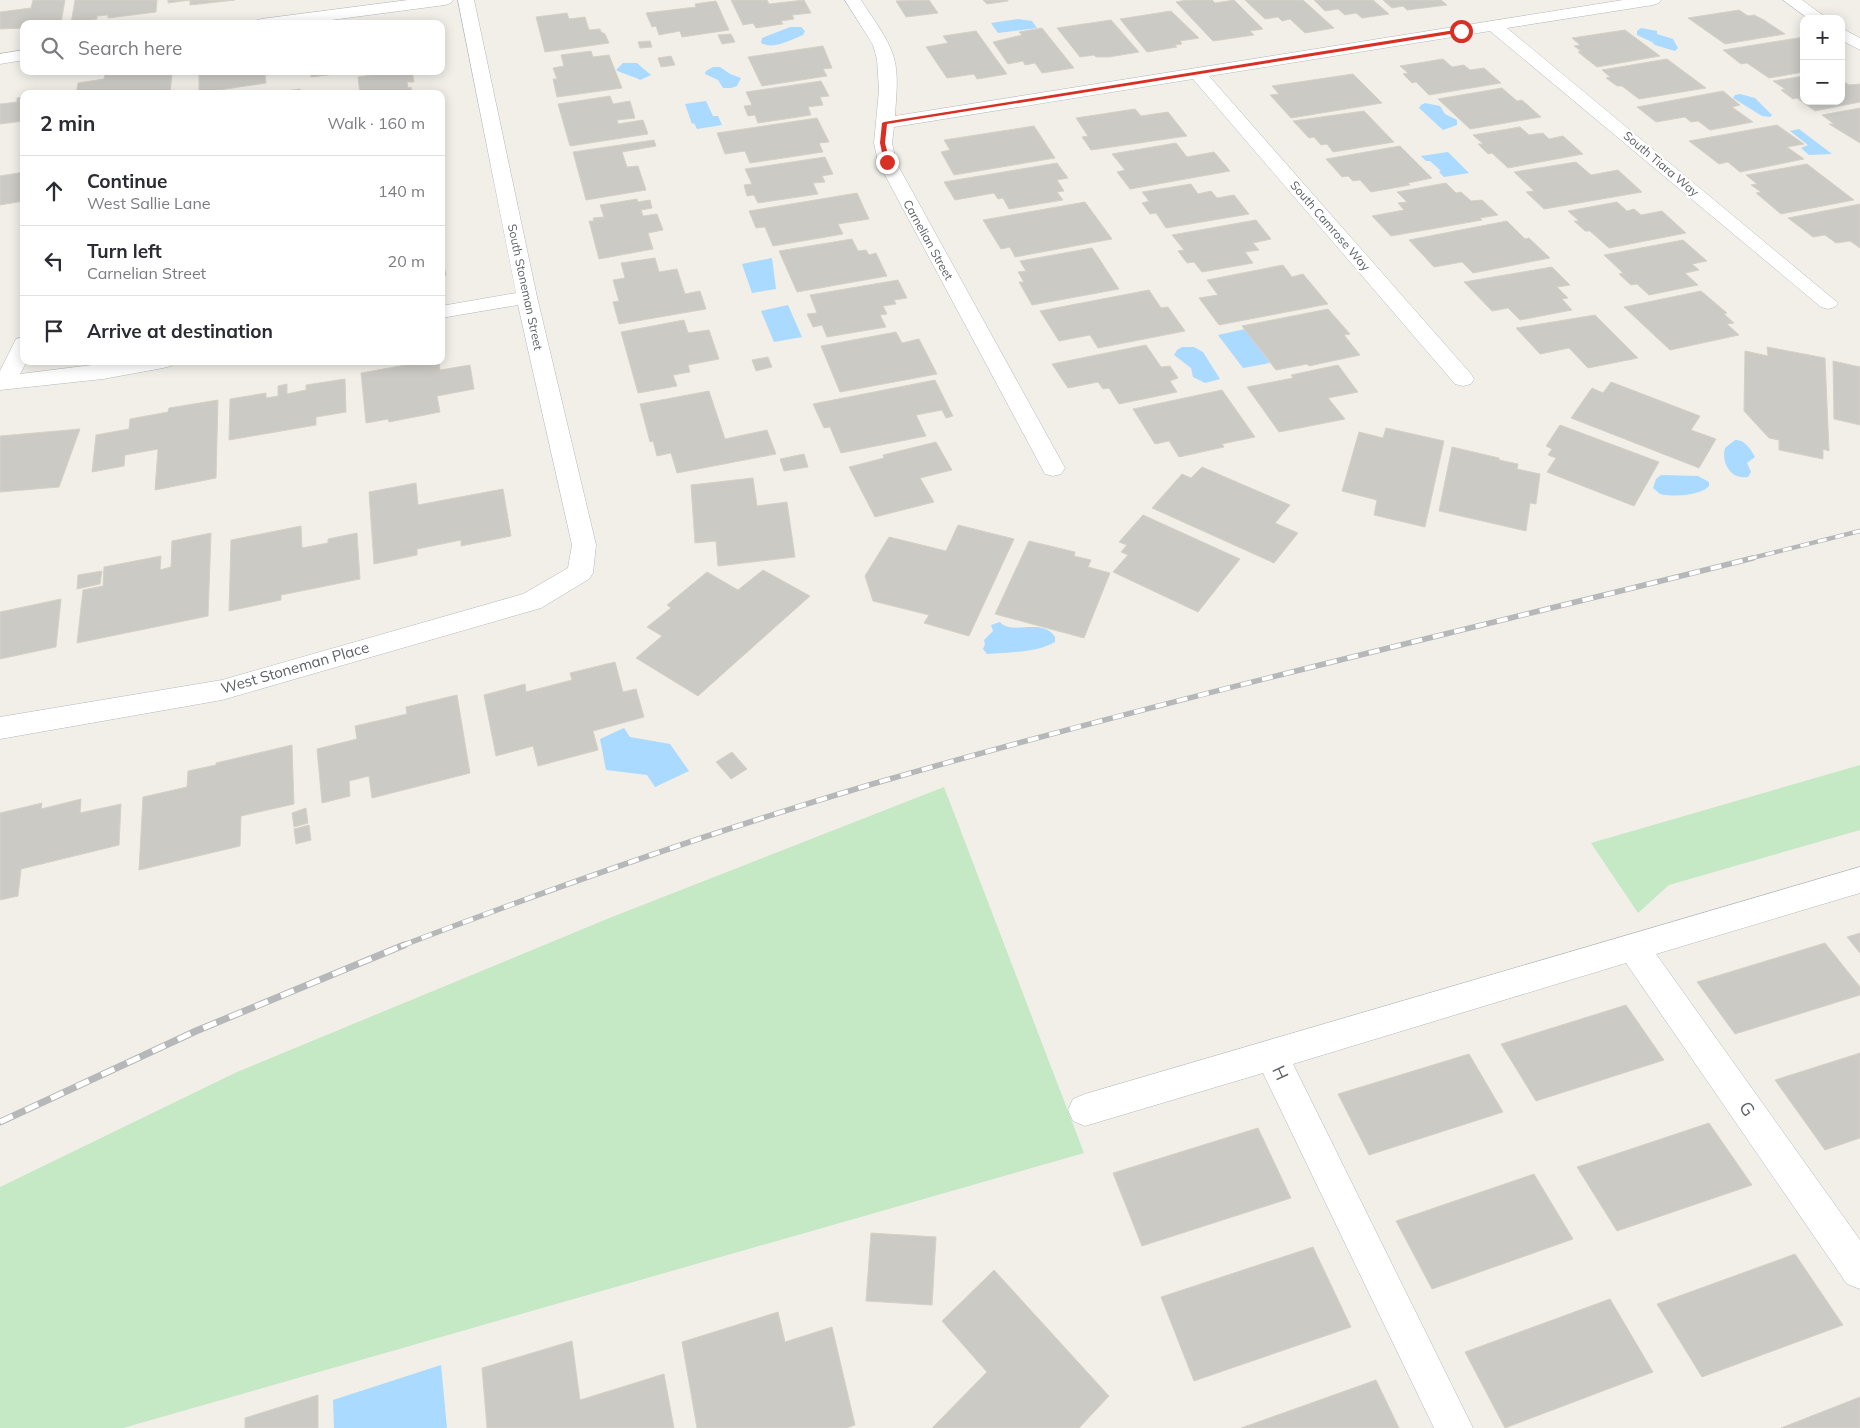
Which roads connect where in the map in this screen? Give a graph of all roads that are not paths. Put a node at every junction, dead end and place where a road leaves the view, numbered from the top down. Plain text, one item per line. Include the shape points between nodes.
1 (445, 0) edge
2 (466, 0) edge
3 (853, 0) edge
4 (1654, 0) edge
5 (1791, 0) edge
6 (1814, 15) edge
7 (292, 20) edge
8 (1493, 26) junction
9 (1845, 36) edge
10 (1860, 45) edge
11 (20, 56) edge
12 (0, 58) edge
13 (1197, 73) junction
14 (884, 123) junction
15 (527, 297) junction
16 (1828, 303) dead end
17 (445, 311) edge
18 (20, 351) edge
19 (142, 365) edge
20 (1463, 379) dead end
21 (2, 383) edge
22 (1053, 468) dead end
23 (580, 573) joint
24 (0, 728) edge
25 (1860, 880) edge
26 (1633, 948) junction
27 (1272, 1056) junction
28 (1085, 1110) dead end
29 (1860, 1271) edge
30 (1454, 1428) edge

1 - 7 street
2 - 15 street, South Stoneman Street
3 - 14 street, Carnelian Street via 886,59 888,90
4 - 8 street
5 - 6 street
8 - 13 street
8 - 16 street, South Tiara Way
9 - 10 street
11 - 12 street
13 - 14 street
13 - 20 street, South Camrose Way
14 - 22 street, Carnelian Street via 882,143 890,168
15 - 17 street
15 - 23 street, South Stoneman Street via 584,545
18 - 21 street
19 - 21 street
23 - 24 street, West Stoneman Place via 532,601 222,690
25 - 26 street, H
26 - 27 street, H
26 - 29 street, G
27 - 28 street
27 - 30 street, H

